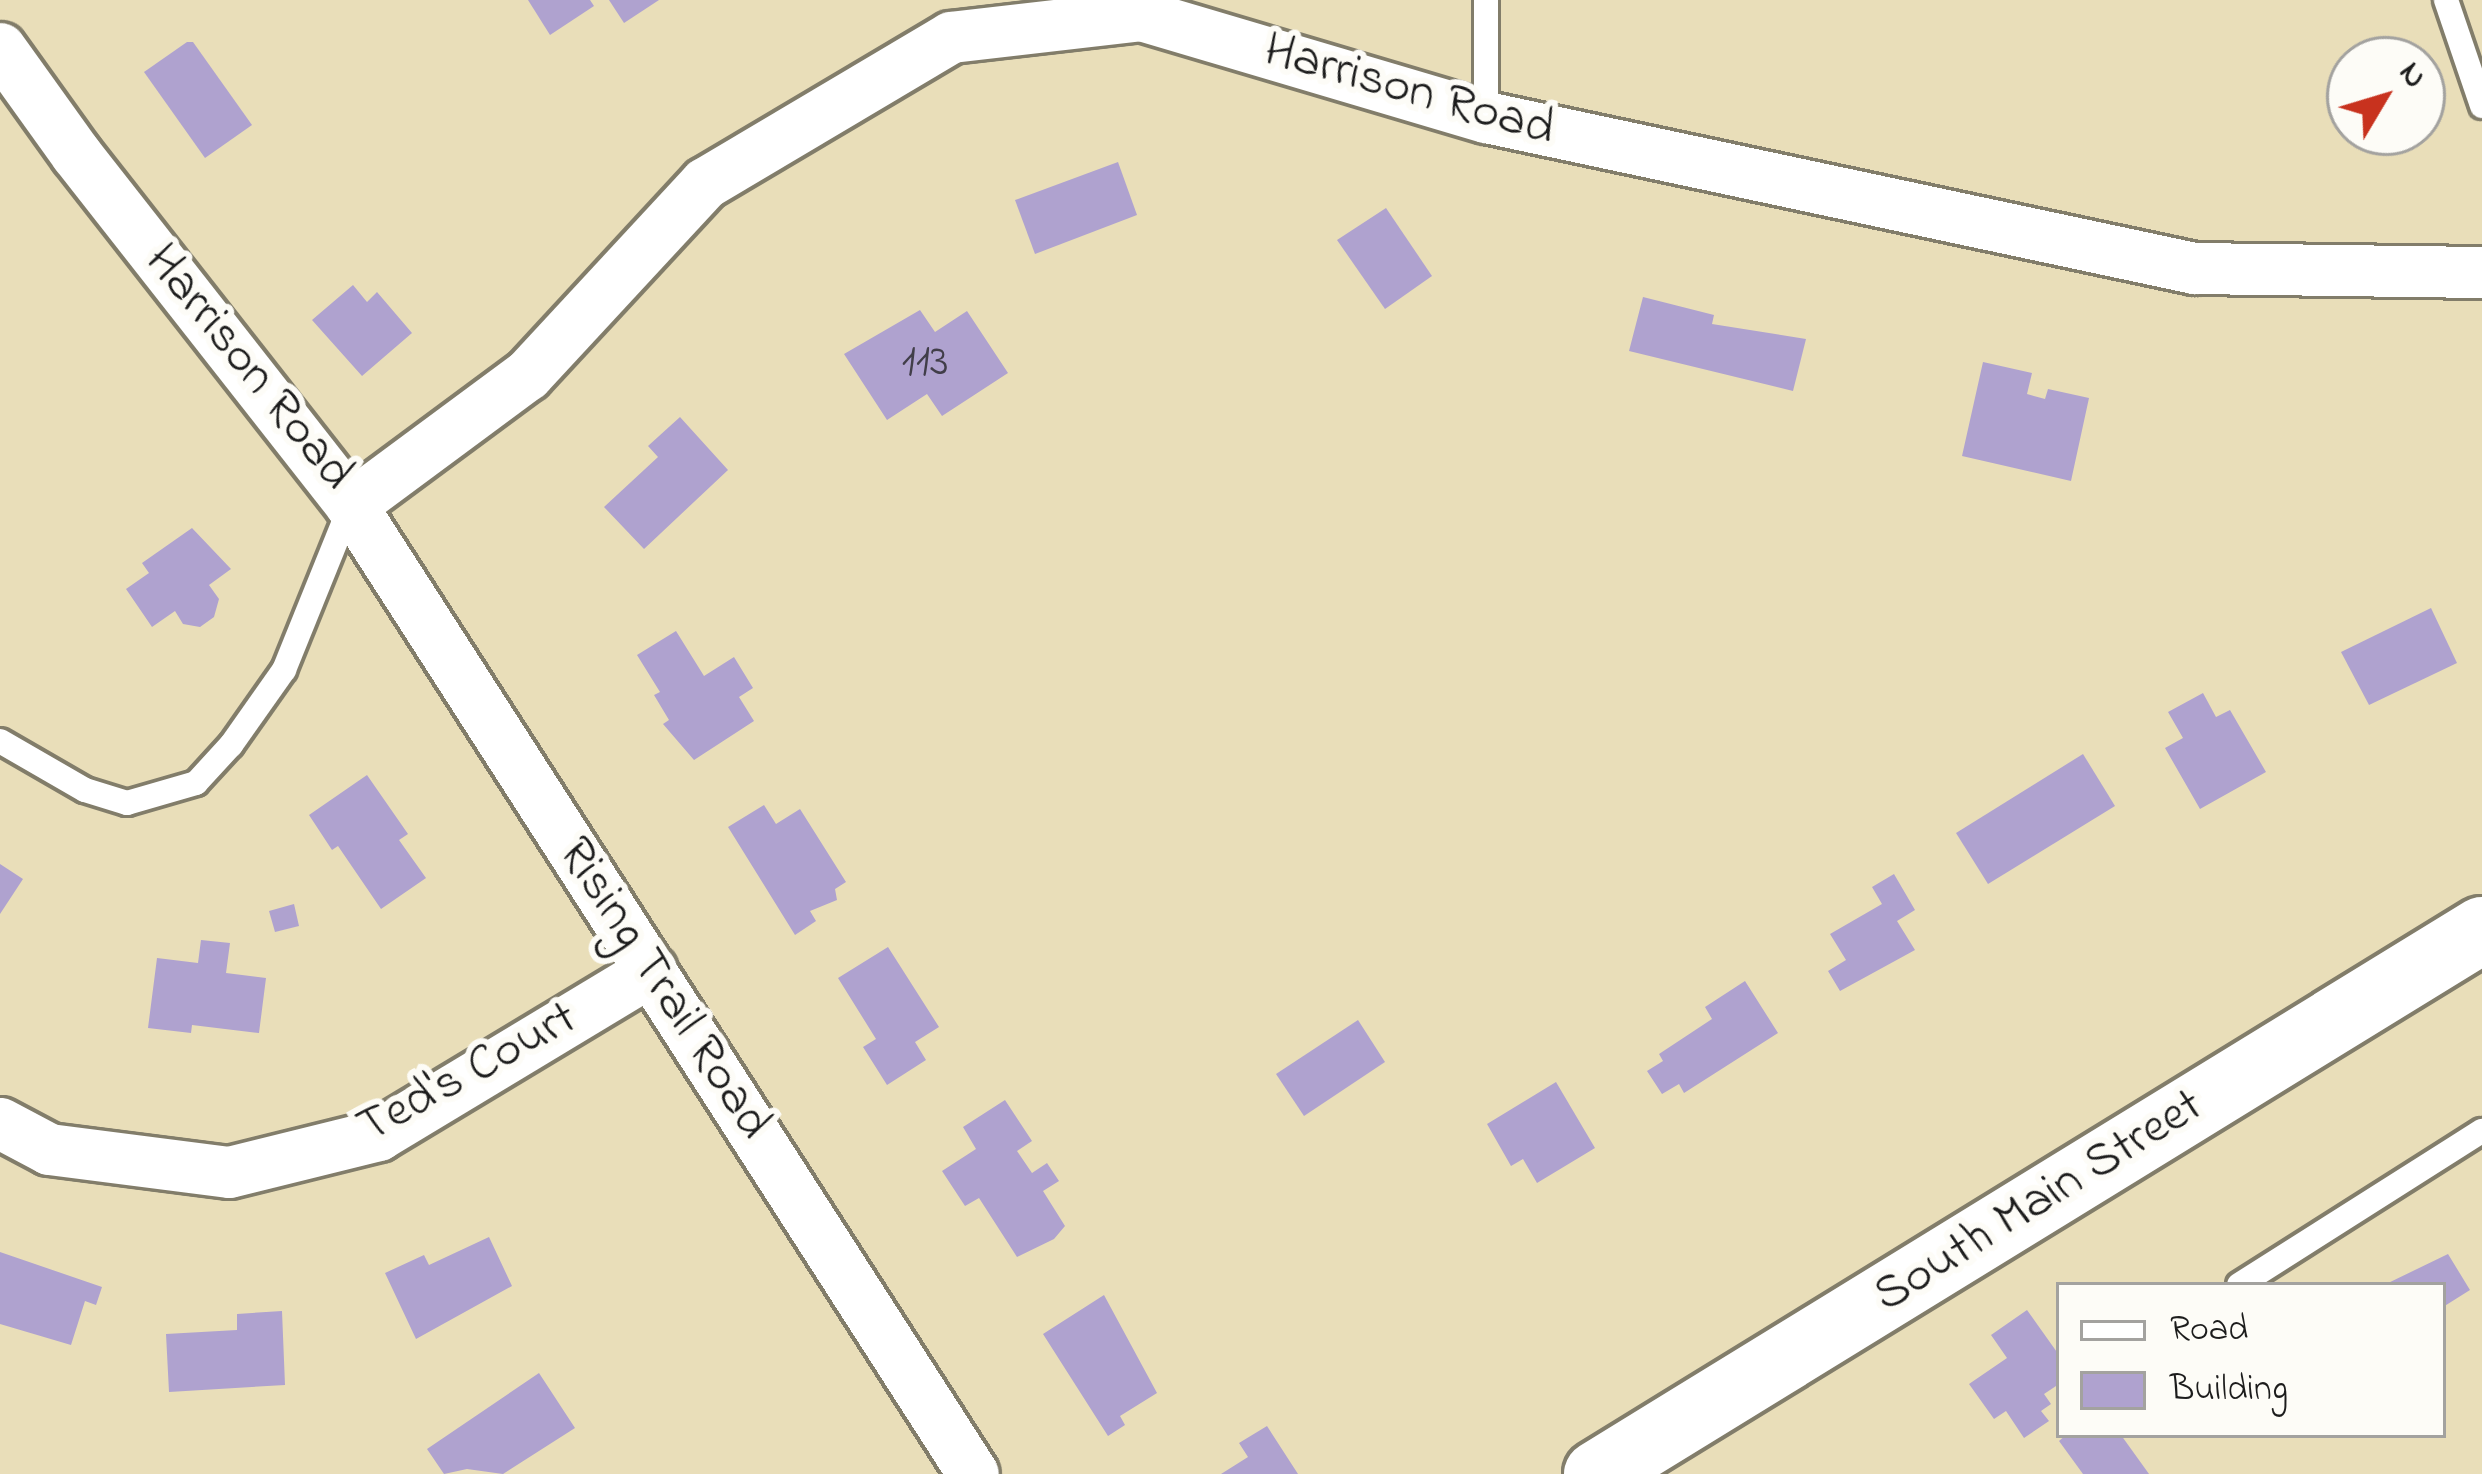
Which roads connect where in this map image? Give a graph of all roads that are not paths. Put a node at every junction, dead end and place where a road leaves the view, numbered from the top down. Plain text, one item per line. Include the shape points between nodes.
1 (1486, 0) edge
2 (2446, 0) edge
3 (1003, 15) edge
4 (0, 48) edge
5 (2482, 106) edge
6 (1486, 117) junction
7 (2482, 272) edge
8 (351, 505) junction
9 (0, 742) edge
10 (2482, 930) edge
11 (651, 970) junction
12 (0, 1124) edge
13 (2482, 1131) edge
14 (2244, 1282) edge
15 (973, 1474) edge
16 (1597, 1474) edge

1 - 6 lane
2 - 5 lane
3 - 6 street, Harrison Road via 1141,15
3 - 8 street, Harrison Road via 951,37 705,183 527,375
4 - 8 street, Harrison Road
6 - 7 street, Harrison Road via 2194,268
8 - 9 lane via 284,670 196,783 127,803 85,790
8 - 11 street, Rising Trail Road
10 - 16 highway, South Main Street
11 - 12 street, Ted's Court via 378,1136 229,1172 49,1150
11 - 15 street, Rising Trail Road
13 - 14 lane

